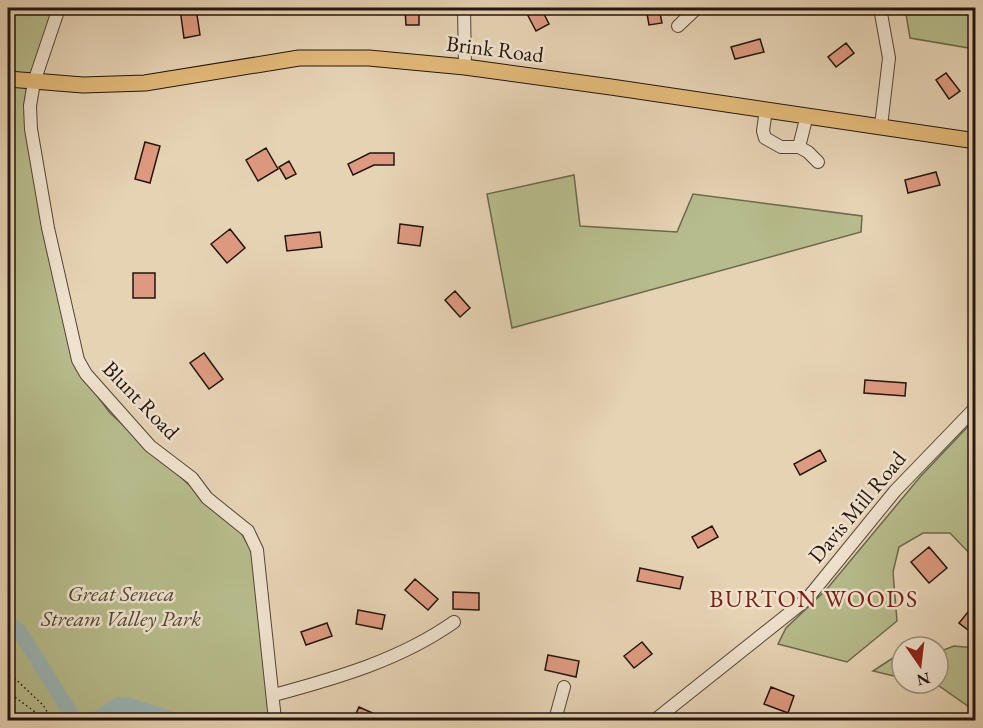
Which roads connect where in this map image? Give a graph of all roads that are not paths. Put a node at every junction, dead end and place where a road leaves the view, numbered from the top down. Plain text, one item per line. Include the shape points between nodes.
1 (59, 8) edge
2 (464, 8) edge
3 (697, 8) edge
4 (880, 8) edge
5 (678, 26) dead end
6 (465, 67) junction
7 (8, 79) edge
8 (34, 82) junction
9 (766, 109) junction
10 (807, 115) junction
11 (881, 126) junction
12 (975, 141) edge
13 (799, 147) junction
14 (818, 162) dead end
15 (975, 407) edge
16 (454, 622) dead end
17 (564, 687) dead end
18 (274, 696) junction
19 (275, 720) edge
20 (555, 720) edge
21 (655, 720) edge

1 - 8 street, Blunt Road
2 - 6 street
3 - 5 street
4 - 11 street via 889,58
6 - 8 main road, Brink Road via 369,58 298,58 146,83
6 - 9 main road, Brink Road
7 - 8 main road, Brink Road
8 - 18 street, Blunt Road via 31,129 48,228 78,360 150,446 192,478 207,498 248,531 257,550
9 - 10 main road, Brink Road
9 - 13 street via 763,131 769,143
10 - 11 main road, Brink Road
10 - 13 street
11 - 12 main road, Brink Road
13 - 14 street
15 - 21 street, Davis Mill Road via 895,491 807,599
16 - 18 street via 429,640 395,656 332,680
17 - 20 street
18 - 19 street, Blunt Road

